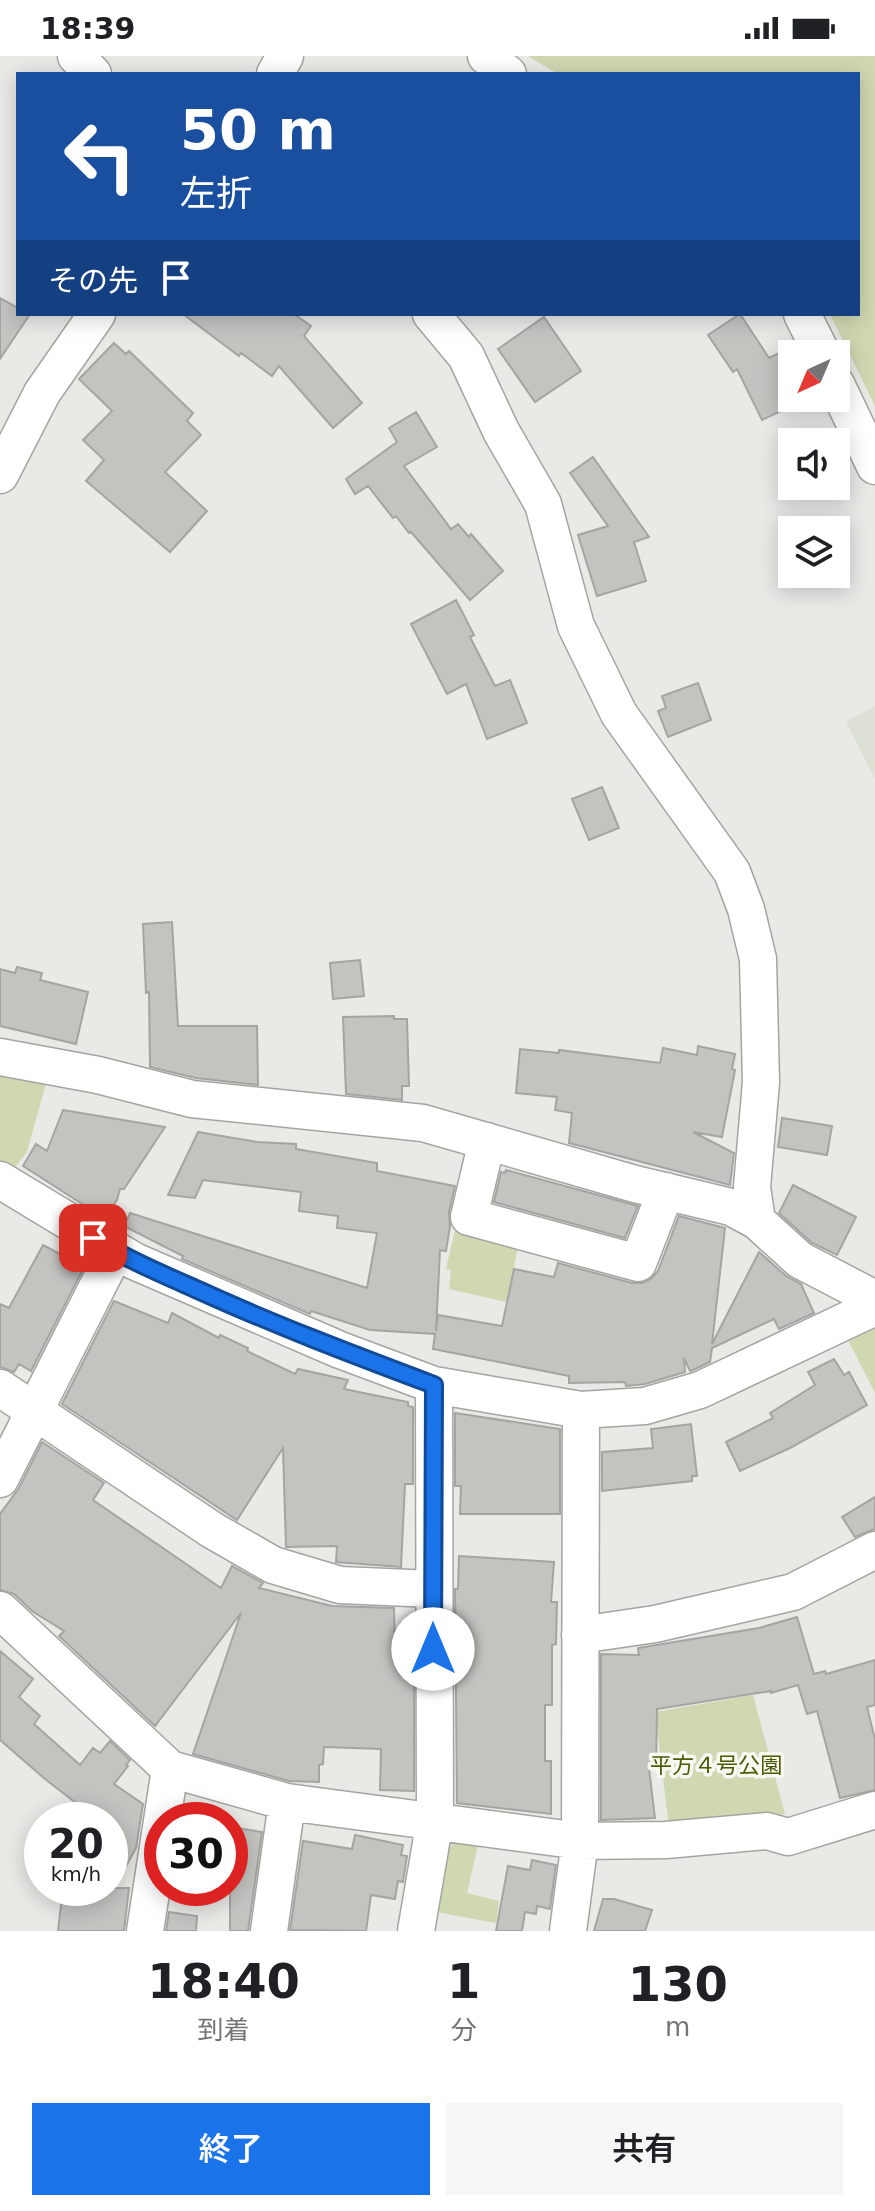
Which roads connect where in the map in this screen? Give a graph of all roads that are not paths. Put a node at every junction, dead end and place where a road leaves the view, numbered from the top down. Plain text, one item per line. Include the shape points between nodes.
1 (76, 56) edge
2 (486, 56) edge
3 (91, 72) edge
4 (506, 72) edge
5 (96, 316) edge
6 (433, 316) edge
7 (803, 316) edge
8 (815, 340) edge
9 (849, 412) edge
10 (875, 466) edge
11 (0, 475) edge
12 (0, 1057) edge
13 (487, 1141) junction
14 (0, 1180) edge
15 (666, 1191) junction
16 (757, 1221) junction
17 (115, 1252) junction
18 (875, 1299) edge
19 (875, 1307) edge
20 (434, 1385) junction
21 (0, 1388) edge
22 (581, 1410) junction
23 (35, 1411) junction
24 (0, 1479) edge
25 (875, 1550) edge
26 (433, 1589) junction
27 (0, 1610) edge
28 (580, 1635) junction
29 (170, 1769) junction
30 (287, 1802) junction
31 (875, 1810) edge
32 (435, 1820) junction
33 (580, 1841) junction
34 (145, 1931) edge
35 (269, 1931) edge
36 (416, 1931) edge
37 (568, 1931) edge

1 - 3 street
2 - 4 street
5 - 11 street via 42,393
6 - 16 street via 466,356 543,504 576,626 619,714 732,872 746,909 758,959 761,1082 752,1187
7 - 8 street
9 - 10 street
12 - 13 street via 192,1099 423,1123
13 - 15 street
13 - 15 street via 469,1217 638,1263
14 - 17 street
15 - 16 street via 731,1207
16 - 18 street via 800,1260
17 - 20 street via 243,1310
17 - 23 street
19 - 22 street via 700,1390 645,1406
20 - 22 street
20 - 26 street
21 - 23 street
22 - 28 street
23 - 24 street
23 - 26 street via 273,1565 340,1585
25 - 28 street via 793,1592 655,1624
26 - 32 street
27 - 29 street
28 - 33 street
29 - 30 street
29 - 34 street
30 - 32 street
30 - 35 street
31 - 33 street via 788,1837 767,1831
32 - 33 street
32 - 36 street
33 - 37 street

